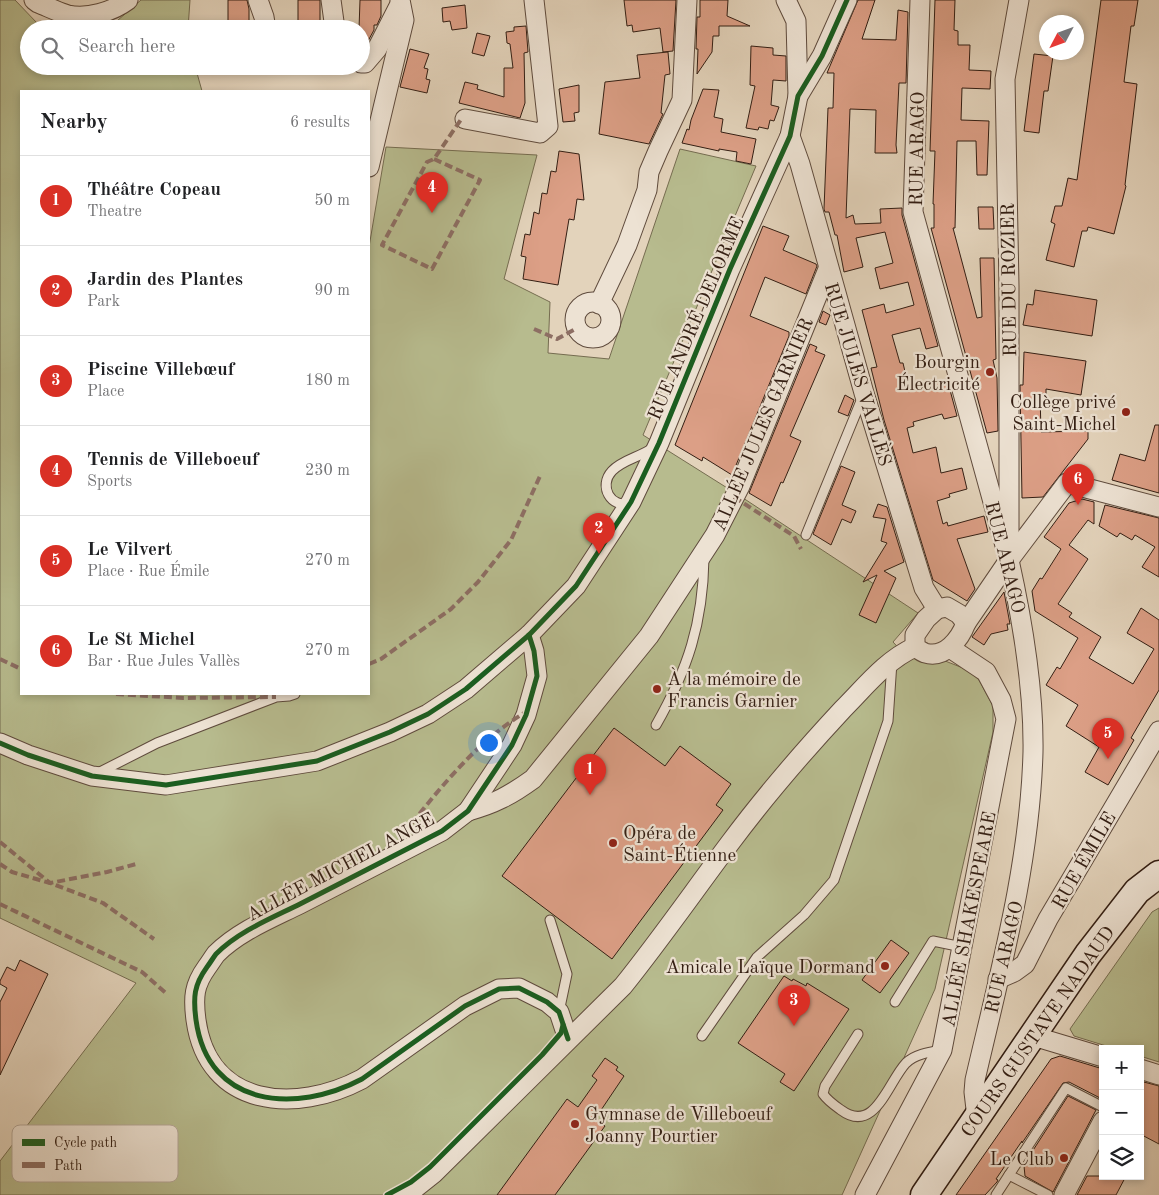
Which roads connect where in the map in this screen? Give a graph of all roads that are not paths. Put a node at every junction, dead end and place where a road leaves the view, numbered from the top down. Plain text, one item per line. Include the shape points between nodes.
1 (34, 0) edge
2 (128, 0) edge
3 (258, 0) edge
4 (331, 0) edge
5 (534, 0) edge
6 (687, 0) edge
7 (786, 0) edge
8 (847, 0) edge
9 (920, 0) edge
10 (1019, 0) edge
11 (401, 1) edge
12 (264, 20) edge
13 (334, 20) edge
14 (370, 58) edge
15 (798, 96) junction
16 (465, 119) dead end
17 (790, 136) junction
18 (370, 164) edge
19 (828, 268) junction
20 (599, 304) dead end
21 (864, 393) junction
22 (659, 443) junction
23 (631, 502) junction
24 (1159, 507) edge
25 (806, 535) dead end
26 (704, 553) junction
27 (1009, 560) junction
28 (937, 609) junction
29 (966, 623) junction
30 (530, 635) junction
31 (915, 647) junction
32 (950, 648) junction
33 (892, 662) junction
34 (277, 695) edge
35 (292, 695) edge
36 (656, 724) dead end
37 (1159, 731) edge
38 (0, 743) edge
39 (92, 776) junction
40 (468, 811) junction
41 (1159, 874) edge
42 (550, 920) dead end
43 (963, 947) junction
44 (998, 980) junction
45 (895, 1002) dead end
46 (559, 1012) junction
47 (858, 1034) dead end
48 (702, 1036) dead end
49 (1033, 1036) junction
50 (568, 1039) junction
51 (942, 1050) junction
52 (1099, 1056) edge
53 (1144, 1070) edge
54 (1159, 1075) edge
55 (1099, 1106) edge
56 (977, 1118) junction
57 (1099, 1129) edge
58 (1009, 1175) junction
59 (403, 1195) edge
60 (865, 1195) edge
61 (924, 1195) edge
62 (996, 1195) edge
63 (1048, 1195) edge
64 (1064, 1195) edge

1 - 2 street via 69,15 96,15
3 - 12 street
4 - 13 street
5 - 16 street via 548,126 540,132
6 - 20 street via 682,100 649,172 647,190 627,245
7 - 15 street via 796,21
8 - 15 street, RUE ANDRÉ DELORME via 822,56
9 - 27 street, RUE ARAGO via 913,212
10 - 27 street, RUE DU ROZIER via 1005,79
11 - 14 street
11 - 18 street via 404,20
15 - 17 street, RUE ANDRÉ DELORME
17 - 19 street, RUE JULES VALLÈS
17 - 22 street, RUE ANDRÉ DELORME via 730,270
19 - 21 street, RUE JULES VALLÈS
19 - 26 street, ALLÉE JULES GARNIER via 740,486
21 - 25 lane
21 - 28 street, RUE JULES VALLÈS via 924,588
22 - 23 street, RUE ANDRÉ DELORME
22 - 23 lane via 611,471 606,481 605,489 612,500 617,504
23 - 30 street, RUE ANDRÉ DELORME via 576,586
24 - 27 street via 1067,483
26 - 36 lane via 700,618 688,660
26 - 40 street, ALLÉE JULES GARNIER via 649,636 533,780 512,794
27 - 29 street
27 - 44 street, RUE ARAGO via 1029,676 1033,752 1028,823 1018,889
28 - 29 street via 948,607
28 - 31 street via 915,635
29 - 32 street
30 - 39 street, RUE ANDRÉ DELORME via 466,689 428,714 317,761 166,785
30 - 40 street, ALLÉE MICHEL ANGE via 537,676 526,715 512,745
31 - 32 street via 925,653 937,654
31 - 33 street
32 - 43 street, ALLÉE SHAKESPEARE via 986,672 1001,700 1006,720
33 - 48 lane via 888,721 834,880 804,915 757,957
33 - 50 street via 807,748 736,835 649,954 622,986
34 - 35 lane
34 - 39 lane via 157,743
37 - 44 street, RUE ÉMILE via 1025,964
38 - 39 street, RUE ANDRÉ DELORME
40 - 46 street, ALLÉE MICHEL ANGE via 442,830 246,932 216,954 199,978 194,994 198,1032 205,1051 228,1082 252,1095 275,1099 316,1097 362,1080 465,1006 499,989 519,988
41 - 49 main road, COURS GUSTAVE NADAUD via 1137,891 1088,954
42 - 46 lane via 567,974
43 - 45 lane via 934,941
43 - 51 street, ALLÉE SHAKESPEARE
44 - 56 street, RUE ARAGO via 974,1080
46 - 50 street
47 - 51 lane via 825,1086 824,1094 847,1114 861,1117 875,1110 907,1062 924,1053
49 - 52 street
49 - 56 main road, COURS GUSTAVE NADAUD
50 - 59 street via 434,1173
51 - 60 street, ALLÉE SHAKESPEARE
53 - 54 street
55 - 58 lane via 1066,1088
56 - 61 main road, COURS GUSTAVE NADAUD
57 - 64 street
58 - 62 lane
58 - 63 lane

